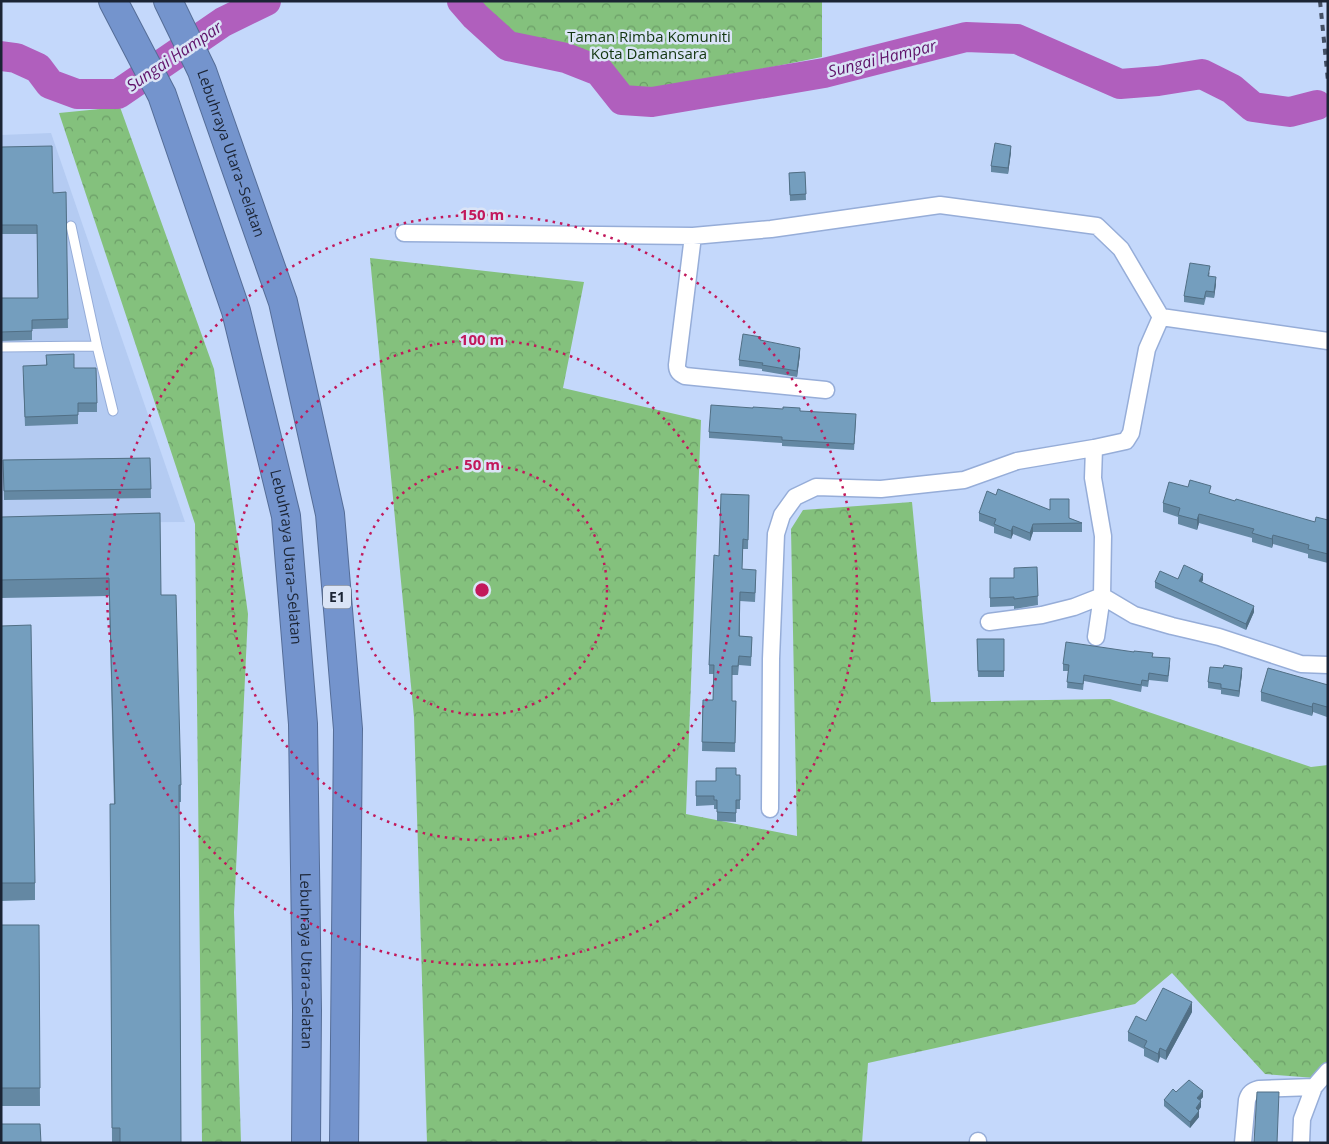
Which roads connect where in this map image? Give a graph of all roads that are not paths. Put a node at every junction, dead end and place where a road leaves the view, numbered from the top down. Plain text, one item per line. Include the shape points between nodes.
1 (113, 1) edge
2 (171, 7) edge
3 (71, 226) dead end
4 (404, 233) dead end
5 (693, 236) junction
6 (1161, 317) junction
7 (1328, 341) edge
8 (97, 346) junction
9 (1, 347) edge
10 (826, 390) dead end
11 (113, 411) dead end
12 (1094, 448) junction
13 (1102, 596) junction
14 (989, 622) dead end
15 (1096, 637) dead end
16 (1328, 665) edge
17 (770, 810) dead end
18 (1328, 1071) edge
19 (1314, 1087) junction
20 (306, 1143) edge
21 (344, 1143) edge
22 (1243, 1143) edge
23 (1301, 1143) edge

1 - 20 highway, Lebuhraya Utara–Selatan via 162,95 236,311 286,516 303,724
2 - 21 highway, Lebuhraya Utara–Selatan / E1 via 202,70 283,302 330,514 348,729
3 - 8 lane
4 - 5 street
5 - 6 street via 771,229 940,205 1097,226 1120,249
5 - 10 street via 677,370 685,376
6 - 7 street
6 - 12 street via 1147,349 1129,438 1121,443
8 - 9 lane
8 - 11 lane
12 - 13 street via 1093,478 1103,536
12 - 17 street via 1017,461 964,480 881,489 816,487 795,497 782,515 776,534
13 - 14 street via 1042,615
13 - 15 street
13 - 16 street via 1134,615 1219,637 1301,664
18 - 19 street
19 - 22 street via 1253,1090 1247,1100
19 - 23 street via 1302,1119

